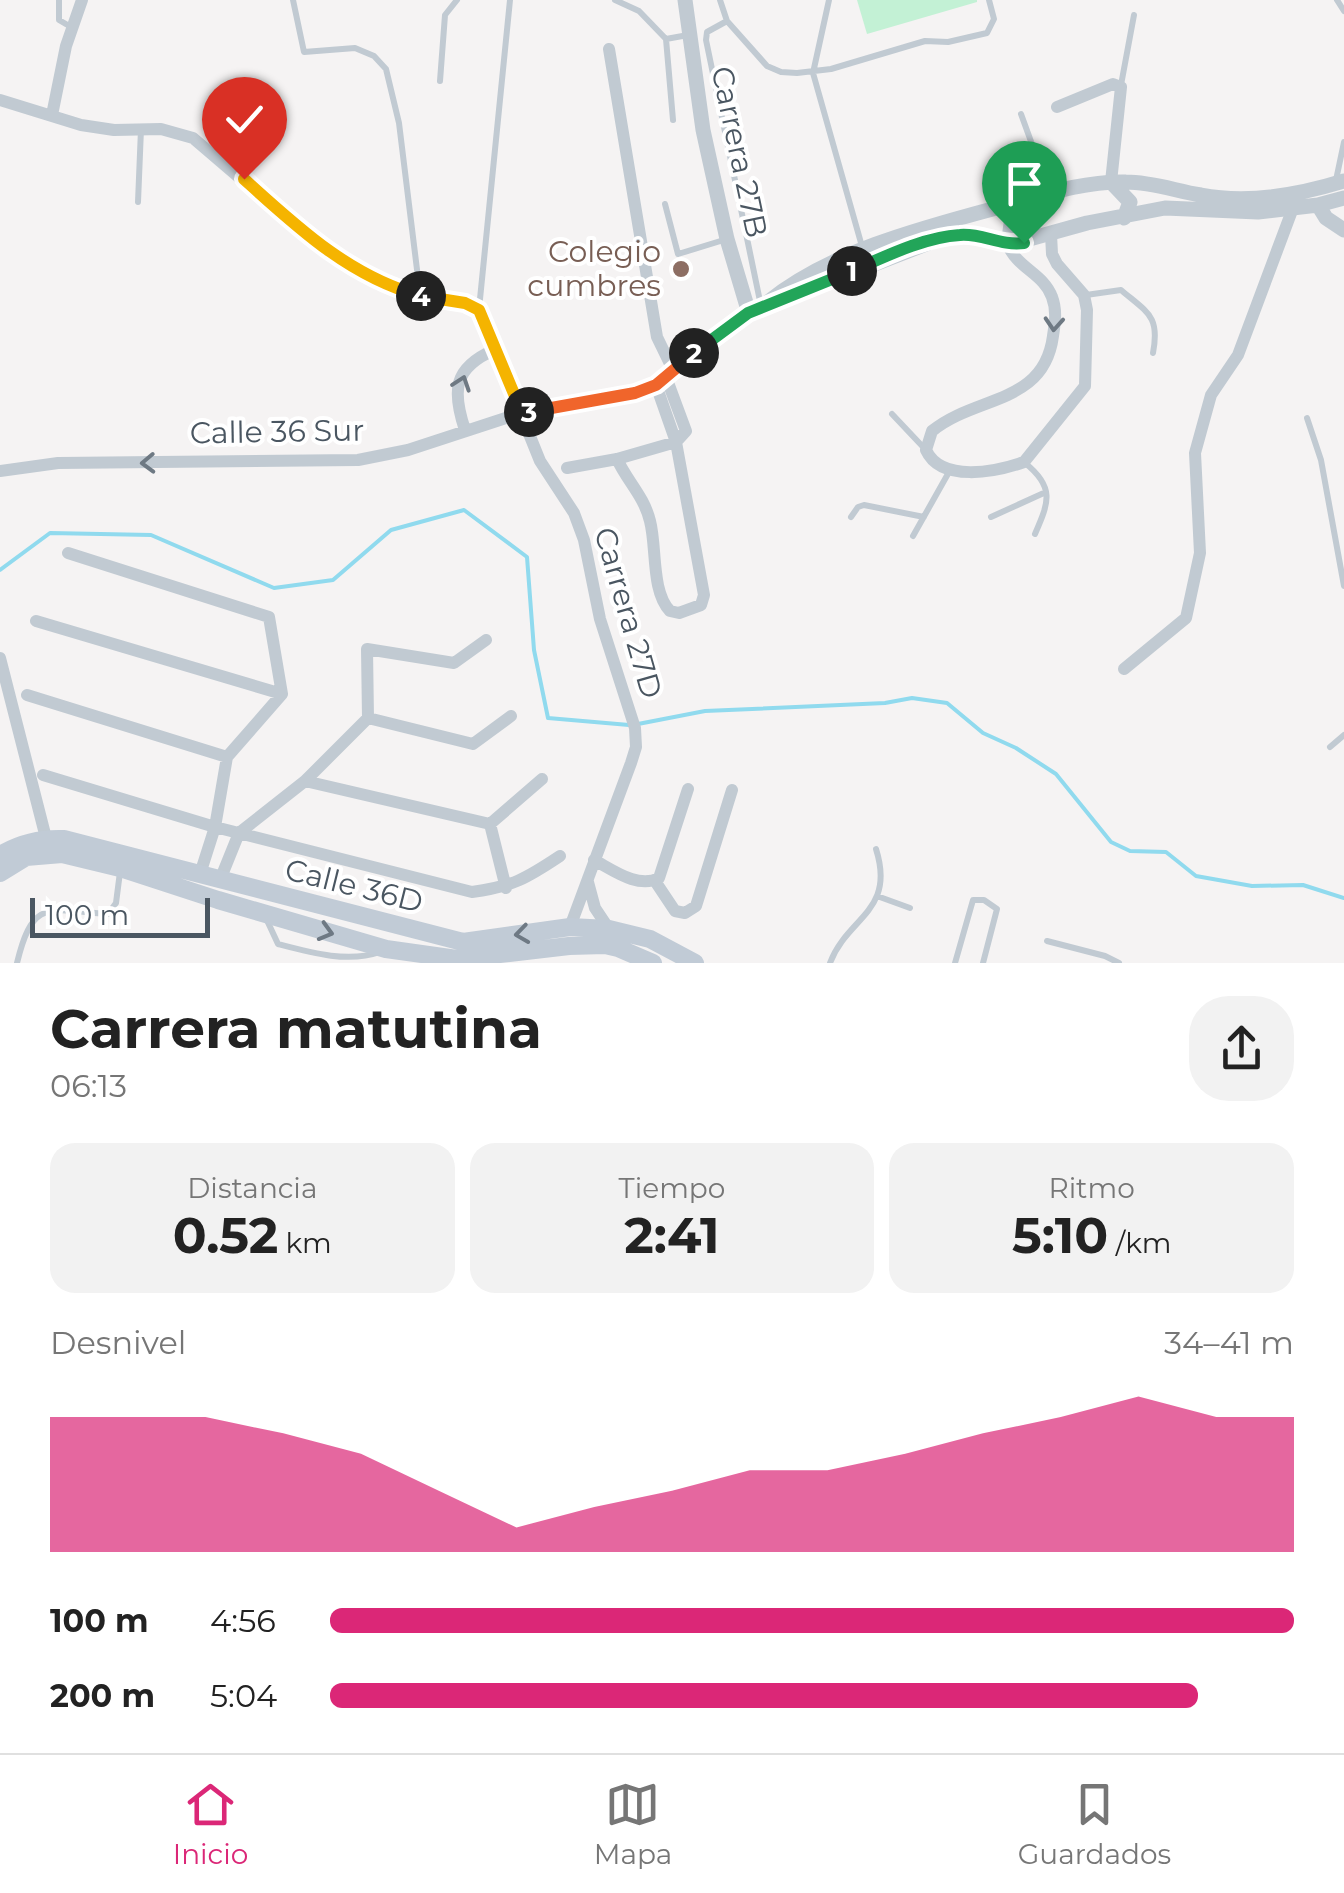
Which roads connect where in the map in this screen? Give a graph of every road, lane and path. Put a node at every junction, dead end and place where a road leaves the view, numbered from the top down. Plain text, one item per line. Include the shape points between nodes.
1 (59, 0) edge
2 (82, 0) edge
3 (293, 0) edge
4 (457, 0) edge
5 (510, 0) edge
6 (616, 0) edge
7 (685, 0) edge
8 (720, 0) edge
9 (829, 0) edge
10 (989, 0) edge
11 (1337, 0) edge
12 (1344, 11) edge
13 (1134, 15) dead end
14 (727, 21) junction
15 (73, 29) junction
16 (688, 36) junction
17 (666, 39) junction
18 (609, 49) dead end
19 (813, 73) junction
20 (440, 81) dead end
21 (1121, 86) junction
22 (0, 100) edge
23 (1057, 108) dead end
24 (1021, 114) dead end
25 (52, 115) junction
26 (673, 120) dead end
27 (141, 130) junction
28 (1344, 147) edge
29 (1111, 182) junction
30 (1341, 188) edge
31 (1050, 192) junction
32 (1030, 198) junction
33 (138, 202) dead end
34 (664, 204) dead end
35 (1318, 205) junction
36 (1293, 208) junction
37 (1124, 218) junction
38 (1344, 230) edge
39 (1050, 234) junction
40 (728, 239) junction
41 (1008, 245) junction
42 (864, 250) junction
43 (1084, 295) junction
44 (420, 296) junction
45 (479, 310) junction
46 (755, 310) junction
47 (494, 350) junction
48 (1153, 353) dead end
49 (665, 377) junction
50 (522, 413) junction
51 (892, 414) dead end
52 (1307, 418) dead end
53 (466, 430) junction
54 (676, 442) junction
55 (926, 450) junction
56 (617, 459) junction
57 (1024, 462) junction
58 (567, 468) dead end
59 (0, 471) edge
60 (949, 472) junction
61 (1046, 492) junction
62 (851, 517) dead end
63 (924, 517) junction
64 (990, 517) dead end
65 (1035, 534) dead end
66 (914, 536) dead end
67 (68, 553) dead end
68 (1344, 586) edge
69 (36, 622) dead end
70 (486, 640) dead end
71 (0, 658) edge
72 (1124, 669) dead end
73 (282, 694) junction
74 (27, 695) dead end
75 (511, 716) dead end
76 (368, 718) junction
77 (1344, 735) edge
78 (1330, 747) dead end
79 (228, 757) junction
80 (43, 775) dead end
81 (542, 778) dead end
82 (305, 781) junction
83 (688, 789) dead end
84 (732, 790) dead end
85 (490, 824) junction
86 (216, 827) junction
87 (239, 833) junction
88 (46, 838) junction
89 (876, 849) dead end
90 (0, 855) edge
91 (560, 856) dead end
92 (594, 860) junction
93 (120, 868) junction
94 (0, 873) edge
95 (200, 874) junction
96 (655, 880) junction
97 (224, 881) junction
98 (588, 882) junction
99 (506, 888) junction
100 (877, 896) junction
101 (910, 908) dead end
102 (570, 927) junction
103 (609, 929) junction
104 (1047, 941) dead end
105 (432, 959) edge
106 (457, 961) edge
107 (17, 963) edge
108 (652, 963) edge
109 (695, 963) edge
110 (830, 963) edge
111 (956, 963) edge
112 (983, 963) edge
113 (1119, 963) edge

1 - 15 lane via 59,20
2 - 15 street
3 - 44 lane via 304,52 355,48 386,69 400,123
4 - 20 lane via 445,15
5 - 45 lane
6 - 17 lane via 639,11
7 - 16 street, Carrera 27B
8 - 14 lane
9 - 19 lane
10 - 19 lane via 994,18 987,33 926,41
11 - 12 lane
13 - 21 lane
14 - 19 lane via 768,66
14 - 46 lane via 706,40
15 - 25 street
16 - 17 lane
16 - 40 street, Carrera 27B
17 - 26 lane
18 - 49 street
19 - 42 lane
21 - 23 street
21 - 29 street
22 - 25 street
24 - 31 lane
25 - 27 street via 81,125
27 - 33 lane
27 - 44 street via 192,138 341,259 376,281
28 - 30 lane
29 - 30 street, Calle 36 Sur via 1228,198
29 - 31 street, Calle 36 Sur
29 - 37 street via 1130,202
30 - 35 street, Calle 36 Sur
31 - 32 street, Calle 36 Sur
32 - 41 street via 1011,224
32 - 42 street, Calle 36 Sur
34 - 40 lane via 678,254
35 - 36 street, Calle 36 Sur
35 - 38 street
36 - 37 street, Calle 36 Sur via 1165,208
36 - 72 street via 1262,299 1238,355 1211,395 1200,434 1200,554 1186,618
37 - 39 street, Calle 36 Sur
39 - 41 street, Calle 36 Sur
39 - 43 street via 1057,264
40 - 46 street, Carrera 27B
41 - 46 street, Calle 36 Sur via 944,237
41 -> 55 street via 1015,260 1050,290 1056,318 1047,364 1027,384 936,427
42 - 46 street, Calle 36 Sur
43 - 48 lane via 1121,290 1156,322
43 - 57 street via 1085,386
44 - 45 street
45 - 47 street, Carrera 27D
46 - 49 street, Calle 36 Sur
47 - 50 street, Carrera 27D
53 -> 47 street via 456,404 460,378 477,357
49 - 50 street, Calle 36 Sur via 614,398
49 - 54 street
50 - 53 street, Calle 36 Sur
50 - 92 street, Carrera 27D via 584,540 600,620 637,736
51 - 55 lane
52 - 68 lane
53 -> 59 street, Calle 36 Sur via 358,460 58,463
54 - 56 street
54 - 56 street via 704,596 691,611 670,611 663,603 650,516
55 - 60 street
56 - 58 street
57 - 60 street
57 - 61 lane via 1040,474
60 - 63 lane
61 - 64 lane
61 - 65 lane
62 - 63 lane via 864,506
63 - 66 lane
67 - 73 street via 269,617
69 - 73 street
70 - 76 street via 454,664 367,649
71 - 88 street
73 - 79 street
74 - 79 street
75 - 76 street via 473,744
76 - 82 street
77 - 78 lane
79 - 86 street
80 - 86 street
81 - 85 street
82 - 85 street
82 - 87 street
83 - 96 street via 665,868
84 - 96 street via 696,906 675,911
85 - 99 street
86 - 87 street
86 - 95 street
87 - 97 street
87 - 99 street via 472,892
88 - 90 main road
88 - 95 main road, Calle 36D
89 - 100 lane
91 - 99 street
92 - 96 street via 636,881
92 - 98 street, Carrera 27D
93 - 94 main road, Calle 36D via 43,853
93 -> 105 main road, Calle 36D
93 - 107 lane via 108,914 42,914 25,932
95 - 97 main road, Calle 36D
102 -> 97 main road, Calle 36D via 463,942
98 - 102 street, Carrera 27D
98 - 103 street
100 - 101 lane
100 - 110 lane
102 - 103 main road, Calle 36D
103 - 109 main road, Calle 36D via 650,939
104 - 113 lane
105 - 106 main road, Calle 36D
106 - 108 main road, Calle 36D via 605,945
111 - 112 lane via 973,900 984,900 997,909

